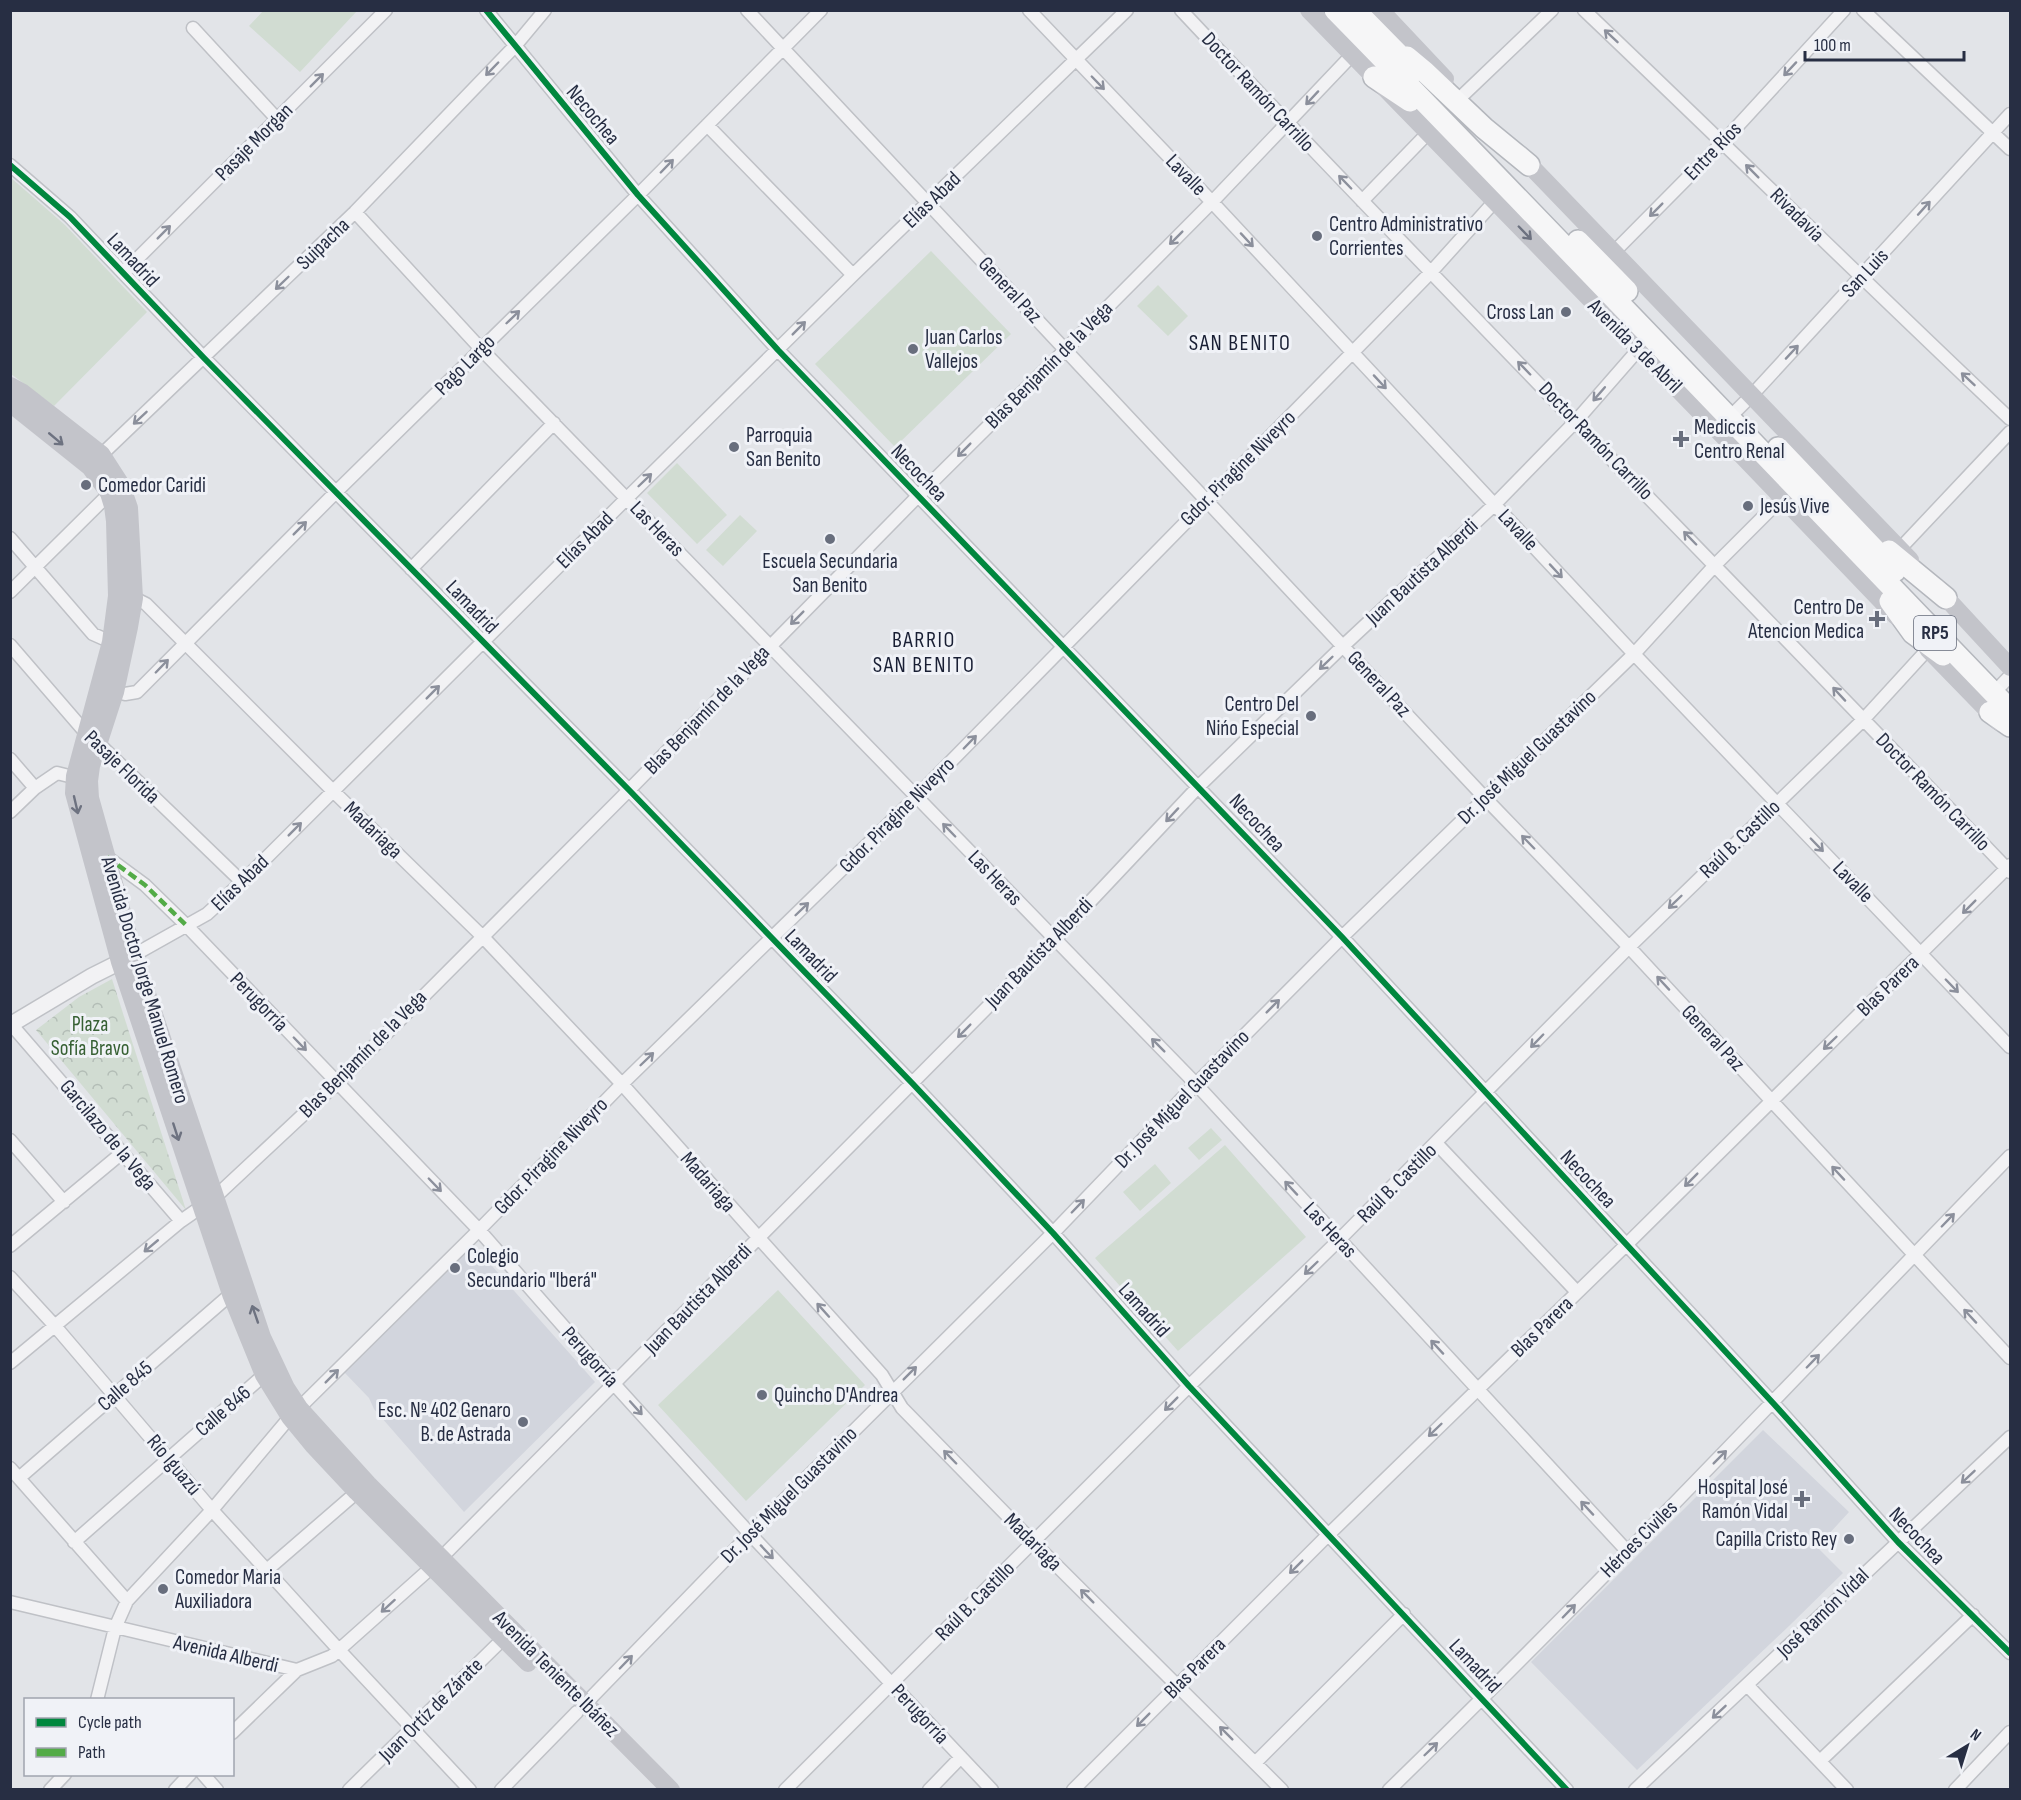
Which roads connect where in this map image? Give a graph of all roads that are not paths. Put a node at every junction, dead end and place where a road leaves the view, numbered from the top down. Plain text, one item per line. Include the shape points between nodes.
1 (386, 10) edge
2 (486, 10) edge
3 (545, 10) edge
4 (747, 10) edge
5 (820, 10) edge
6 (1029, 10) edge
7 (1127, 10) edge
8 (1181, 10) edge
9 (1309, 10) edge
10 (1335, 10) edge
11 (1355, 10) edge
12 (1380, 10) edge
13 (1552, 10) edge
14 (1584, 10) edge
15 (1844, 10) edge
16 (1863, 10) edge
17 (193, 28) dead end
18 (1381, 36) junction
19 (515, 46) junction
20 (784, 49) junction
21 (1352, 55) junction
22 (1076, 61) junction
23 (1374, 77) junction
24 (1462, 96) junction
25 (2010, 114) edge
26 (278, 119) junction
27 (1288, 123) junction
28 (707, 125) junction
29 (1428, 133) junction
30 (1993, 133) junction
31 (1723, 142) junction
32 (2010, 149) edge
33 (10, 165) edge
34 (1529, 165) junction
35 (638, 195) junction
36 (1503, 196) junction
37 (1362, 201) junction
38 (1212, 202) junction
39 (928, 203) junction
40 (355, 212) junction
41 (1596, 270) junction
42 (1431, 271) junction
43 (123, 273) junction
44 (854, 275) junction
45 (1861, 278) junction
46 (481, 349) junction
47 (778, 350) junction
48 (1065, 350) junction
49 (1638, 350) junction
50 (1352, 353) junction
51 (204, 358) junction
52 (10, 386) edge
53 (10, 403) edge
54 (1734, 413) junction
55 (2010, 419) edge
56 (1576, 421) junction
57 (554, 423) junction
58 (2010, 432) edge
59 (95, 460) junction
60 (1790, 484) junction
61 (116, 489) junction
62 (335, 493) junction
63 (918, 496) junction
64 (627, 498) junction
65 (1207, 500) junction
66 (1494, 505) junction
67 (10, 538) edge
68 (1716, 564) junction
69 (1883, 567) junction
70 (35, 568) junction
71 (411, 569) junction
72 (10, 592) edge
73 (125, 597) junction
74 (1946, 598) joint
75 (1912, 633) junction
76 (111, 642) junction
77 (185, 642) junction
78 (483, 643) junction
79 (10, 645) edge
80 (770, 646) junction
81 (1064, 646) junction
82 (1343, 646) junction
83 (1928, 648) junction
84 (1634, 654) junction
85 (107, 690) junction
86 (2000, 693) edge
87 (1863, 720) junction
88 (2010, 726) edge
89 (2010, 734) edge
90 (92, 738) junction
91 (10, 759) edge
92 (82, 779) junction
93 (1199, 786) junction
94 (35, 788) junction
95 (629, 790) junction
96 (333, 791) junction
97 (917, 796) junction
98 (1485, 798) junction
99 (1777, 803) junction
100 (10, 812) edge
101 (107, 858) junction
102 (2009, 869) edge
103 (242, 882) junction
104 (187, 926) junction
105 (482, 936) junction
106 (1342, 937) junction
107 (771, 939) junction
108 (1054, 940) junction
109 (1629, 947) junction
110 (1921, 954) junction
111 (127, 958) junction
112 (11, 1024) edge
113 (2010, 1047) edge
114 (337, 1083) junction
115 (912, 1083) junction
116 (622, 1084) junction
117 (1196, 1084) junction
118 (1486, 1093) junction
119 (1771, 1100) junction
120 (10, 1140) edge
121 (1436, 1143) junction
122 (123, 1152) junction
123 (2010, 1156) edge
124 (64, 1202) junction
125 (208, 1202) junction
126 (181, 1221) junction
127 (478, 1230) junction
128 (1053, 1233) junction
129 (758, 1238) junction
130 (1339, 1240) junction
131 (1626, 1245) junction
132 (10, 1246) edge
133 (1914, 1255) junction
134 (10, 1276) edge
135 (1577, 1292) junction
136 (231, 1294) junction
137 (55, 1326) junction
138 (2010, 1358) edge
139 (10, 1363) edge
140 (264, 1375) junction
141 (614, 1384) junction
142 (1189, 1386) junction
143 (1477, 1390) junction
144 (892, 1392) junction
145 (114, 1395) junction
146 (1773, 1403) junction
147 (294, 1412) junction
148 (2010, 1437) edge
149 (169, 1458) junction
150 (15, 1473) edge
151 (357, 1492) junction
152 (212, 1510) junction
153 (750, 1534) junction
154 (1328, 1535) junction
155 (74, 1542) junction
156 (1033, 1542) junction
157 (1898, 1542) junction
158 (1627, 1551) junction
159 (436, 1562) junction
160 (268, 1569) junction
161 (127, 1601) junction
162 (10, 1602) edge
163 (1404, 1614) junction
164 (1973, 1615) junction
165 (115, 1628) junction
166 (508, 1634) junction
167 (339, 1650) junction
168 (2010, 1653) edge
169 (297, 1670) junction
170 (892, 1685) junction
171 (1178, 1685) junction
172 (1747, 1685) junction
173 (98, 1698) edge
174 (1483, 1698) junction
175 (581, 1708) junction
176 (413, 1728) junction
177 (234, 1731) edge
178 (2010, 1732) edge
179 (961, 1758) junction
180 (1820, 1761) junction
181 (1255, 1763) junction
182 (63, 1776) edge
183 (188, 1776) edge
184 (205, 1776) edge
185 (666, 1789) edge
186 (50, 1790) edge
187 (175, 1790) edge
188 (217, 1790) edge
189 (349, 1790) edge
190 (470, 1790) edge
191 (501, 1790) edge
192 (785, 1790) edge
193 (929, 1790) edge
194 (992, 1790) edge
195 (1073, 1790) edge
196 (1282, 1790) edge
197 (1389, 1790) edge
198 (1567, 1790) edge
199 (1635, 1790) edge
200 (1848, 1790) edge
201 (1955, 1790) edge

26 -> 1 street, Pasaje Morgan
2 - 19 street, Necochea
3 - 19 street, Suipacha
4 - 20 street, General Paz
5 - 20 street, Pago Largo
6 - 22 street, Lavalle
7 - 22 street, Elías Abad
8 - 27 street, Doctor Ramón Carrillo
9 - 21 main road, Avenida 3 de Abril
10 - 36 highway, Avenida 3 de Abril
11 - 18 highway, Avenida 3 de Abril
12 - 24 main road, Avenida 3 de Abril
13 - 24 street
31 -> 14 street, Rivadavia
15 -> 31 street, Entre Ríos
16 - 30 street
17 - 26 street
18 - 34 highway
18 - 41 highway, Avenida 3 de Abril
19 - 35 street, Necochea
19 -> 40 street, Suipacha
20 - 28 street, Pago Largo
20 - 39 street, General Paz
21 - 23 main road, Avenida 3 de Abril
21 -> 27 street, Blas Benjamín de la Vega
22 -> 38 street, Lavalle
22 - 39 street, Elías Abad
23 - 29 main road, Avenida 3 de Abril
23 - 36 highway via 1406,96
24 - 34 main road, Avenida 3 de Abril
25 - 30 street, San Luis
43 -> 26 street, Pasaje Morgan
37 -> 27 street, Doctor Ramón Carrillo
27 - 38 street, Blas Benjamín de la Vega
35 -> 28 street, Pago Largo
28 - 44 street
29 - 36 main road, Avenida 3 de Abril
29 - 37 street
30 - 32 street
45 -> 30 street, San Luis
31 -> 41 street, Entre Ríos
45 -> 31 street, Rivadavia
33 - 43 street, Lamadrid via 70,217
34 - 41 main road, Avenida 3 de Abril
46 -> 35 street, Pago Largo
35 - 47 street, Necochea
36 -> 41 highway, Avenida 3 de Abril
36 - 42 street, Gdor. Piragine Niveyro
37 - 42 street, Doctor Ramón Carrillo
38 -> 48 street, Blas Benjamín de la Vega
38 -> 50 street, Lavalle
39 - 44 street, Elías Abad
39 - 48 street, General Paz
40 - 46 street, Las Heras
40 -> 51 street, Suipacha
41 - 49 main road, Avenida 3 de Abril
41 - 54 highway, Avenida 3 de Abril
42 - 50 street, Gdor. Piragine Niveyro
56 -> 42 street, Doctor Ramón Carrillo
43 - 51 street, Lamadrid
47 -> 44 street, Elías Abad
54 -> 45 street, San Luis
55 -> 45 street, Rivadavia
46 - 57 street, Las Heras
46 - 62 street, Pago Largo
47 - 63 street, Necochea
64 -> 47 street, Elías Abad
48 -> 63 street, Blas Benjamín de la Vega
48 - 65 street, General Paz
49 - 54 main road, Avenida 3 de Abril
49 -> 56 street, Juan Bautista Alberdi
50 - 65 street, Gdor. Piragine Niveyro
50 -> 66 street, Lavalle
51 -> 59 street, Suipacha
51 - 62 street, Lamadrid
52 - 59 main road, Avenida Doctor Jorge Manuel Romero via 23,393
53 -> 59 main road, Avenida Doctor Jorge Manuel Romero
54 - 60 highway, Avenida 3 de Abril
54 - 69 main road, Avenida 3 de Abril
56 - 66 street, Juan Bautista Alberdi
68 -> 56 street, Doctor Ramón Carrillo
57 - 64 street, Las Heras
57 - 71 street
58 - 69 street
59 - 61 main road, Avenida Doctor Jorge Manuel Romero
60 - 68 street, Dr. José Miguel Guastavino
60 - 69 highway
60 - 69 highway
61 - 70 street
61 - 73 main road, Avenida Doctor Jorge Manuel Romero via 129,508 131,523
62 - 71 street, Lamadrid
77 -> 62 street, Pago Largo
63 -> 80 street, Blas Benjamín de la Vega
63 - 81 street, Necochea
64 - 78 street, Elías Abad
64 - 80 street, Las Heras
65 - 81 street, Gdor. Piragine Niveyro
65 - 82 street, General Paz
66 - 82 street, Juan Bautista Alberdi
66 -> 84 street, Lavalle
67 - 70 street
68 - 84 street, Dr. José Miguel Guastavino
87 -> 68 street, Doctor Ramón Carrillo
69 - 74 highway
69 - 75 highway via 1884,593
69 - 86 highway, Avenida 3 de Abril
70 - 72 street
70 - 76 street via 93,634
71 - 78 street, Lamadrid
73 - 76 main road, Avenida Doctor Jorge Manuel Romero
73 - 77 street, Madariaga via 147,604
73 - 85 main road, Avenida Doctor Jorge Manuel Romero via 123,662
74 - 86 main road, Avenida 3 de Abril
75 - 83 main road, Avenida 3 de Abril
75 - 86 highway
76 - 85 main road, Avenida Doctor Jorge Manuel Romero
85 -> 77 street, Pago Largo via 137,692
77 - 96 street, Madariaga
78 - 95 street, Lamadrid
96 -> 78 street, Elías Abad
79 - 90 street, Pasaje Florida
80 - 95 street, Blas Benjamín de la Vega
80 - 97 street, Las Heras
81 - 93 street, Necochea
97 -> 81 street, Gdor. Piragine Niveyro
82 -> 93 street, Juan Bautista Alberdi
82 - 98 street, General Paz
83 - 86 main road, Avenida 3 de Abril
83 - 87 street, Raúl B. Castillo
84 - 98 street, Dr. José Miguel Guastavino
84 - 99 street, Lavalle
85 - 90 main road, Avenida Doctor Jorge Manuel Romero
86 - 88 highway
86 - 89 main road, Avenida 3 de Abril
87 - 99 street, Raúl B. Castillo
87 - 102 street, Doctor Ramón Carrillo
90 - 92 main road, Avenida Doctor Jorge Manuel Romero
90 - 103 street, Pasaje Florida
91 - 94 street
92 - 94 street via 57,773
92 - 101 main road, Avenida Doctor Jorge Manuel Romero
92 -> 111 main road, Avenida Doctor Jorge Manuel Romero via 74,793 77,811
93 - 106 street, Necochea
93 -> 108 street, Juan Bautista Alberdi
94 - 100 street
95 - 105 street, Blas Benjamín de la Vega
95 - 107 street, Lamadrid
103 -> 96 street, Elías Abad
96 - 105 street, Madariaga
107 -> 97 street, Gdor. Piragine Niveyro
108 -> 97 street, Las Heras
98 - 106 street, Dr. José Miguel Guastavino
109 -> 98 street, General Paz
99 -> 109 street, Raúl B. Castillo
99 -> 110 street, Lavalle
101 - 104 street, Perugorría via 145,885
101 - 111 main road, Avenida Doctor Jorge Manuel Romero
102 -> 110 street, Blas Parera
103 - 104 street, Elías Abad via 207,914
104 - 111 street, Elías Abad
104 -> 114 street, Perugorría
105 - 114 street, Blas Benjamín de la Vega
105 - 116 street, Madariaga
117 -> 106 street, Dr. José Miguel Guastavino
106 - 118 street, Necochea
107 - 115 street, Lamadrid
116 -> 107 street, Gdor. Piragine Niveyro
108 -> 115 street, Juan Bautista Alberdi
117 -> 108 street, Las Heras
109 -> 118 street, Raúl B. Castillo
119 -> 109 street, General Paz
110 -> 113 street, Lavalle
110 -> 119 street, Blas Parera
111 - 112 street, Elías Abad
111 - 125 main road, Avenida Doctor Jorge Manuel Romero
112 - 122 street, Garcilazo de la Vega
114 - 125 street, Blas Benjamín de la Vega
114 -> 127 street, Perugorría
115 - 128 street, Lamadrid
115 - 129 street, Juan Bautista Alberdi
116 - 127 street, Gdor. Piragine Niveyro
116 - 129 street, Madariaga
128 -> 117 street, Dr. José Miguel Guastavino
130 -> 117 street, Las Heras
118 - 121 street, Raúl B. Castillo
118 - 131 street, Necochea
119 -> 131 street, Blas Parera
133 -> 119 street, General Paz
120 - 124 street
121 - 130 street, Raúl B. Castillo
121 - 135 street
122 - 124 street
122 - 126 street, Garcilazo de la Vega
133 -> 123 street, Héroes Civiles
124 - 132 street
125 - 126 street, Blas Benjamín de la Vega
125 - 136 main road, Avenida Doctor Jorge Manuel Romero
147 -> 125 main road, Avenida Doctor Jorge Manuel Romero
126 -> 137 street, Blas Benjamín de la Vega
127 - 141 street, Perugorría
147 -> 127 street, Gdor. Piragine Niveyro
128 - 142 street, Lamadrid
144 -> 128 street, Dr. José Miguel Guastavino
129 - 141 street, Juan Bautista Alberdi
144 -> 129 street, Madariaga via 882,1375
130 -> 142 street, Raúl B. Castillo
143 -> 130 street, Las Heras
131 - 135 street, Blas Parera
131 - 146 street, Necochea
138 -> 133 street, General Paz
146 -> 133 street, Héroes Civiles
134 - 137 street, Río Iguazú
135 - 143 street, Blas Parera
136 - 140 main road, Avenida Doctor Jorge Manuel Romero
136 - 145 street, Calle 845
137 - 139 street, Blas Benjamín de la Vega
137 - 145 street, Río Iguazú
140 - 147 main road, Avenida Doctor Jorge Manuel Romero
140 - 149 street, Calle 846
141 -> 153 street, Perugorría
141 - 159 street, Juan Bautista Alberdi
142 - 154 street, Lamadrid
142 -> 156 street, Raúl B. Castillo
143 -> 154 street, Blas Parera
158 -> 143 street, Las Heras
144 - 153 street, Dr. José Miguel Guastavino
156 -> 144 street, Madariaga via 902,1408
145 - 149 street, Río Iguazú
145 - 150 street, Calle 845
146 - 157 street, Necochea
158 -> 146 street, Héroes Civiles
147 - 151 main road, Avenida Doctor Jorge Manuel Romero via 313,1445
147 - 152 street, Gdor. Piragine Niveyro
147 - 159 main road, Avenida Doctor Jorge Manuel Romero via 368,1484
148 -> 157 street, José Ramón Vidal
149 - 152 street, Río Iguazú
149 - 155 street, Calle 846
150 - 155 street
151 - 159 main road, Avenida Doctor Jorge Manuel Romero
151 - 160 street
152 - 160 street, Río Iguazú
152 - 161 street, Gdor. Piragine Niveyro
153 -> 170 street, Perugorría
175 -> 153 street, Dr. José Miguel Guastavino
154 - 163 street, Lamadrid
154 -> 171 street, Blas Parera
155 - 161 street
156 - 170 street, Raúl B. Castillo
171 -> 156 street, Madariaga
157 - 164 street, Necochea
157 - 172 street, José Ramón Vidal
174 -> 158 street, Héroes Civiles
159 - 166 main road, Avenida Teniente Ibáñez
159 -> 167 street, Avenida Alberdi
160 - 167 street, Río Iguazú
161 - 165 street, Gdor. Piragine Niveyro
162 - 165 street, Avenida Alberdi
163 - 174 street, Lamadrid
163 - 181 street
164 - 168 street, Necochea
164 - 180 street
165 - 169 street, Avenida Alberdi
165 - 173 street, Gdor. Piragine Niveyro
166 - 175 main road, Avenida Teniente Ibáñez
166 - 176 street, Juan Ortíz de Zárate
167 - 169 street, Avenida Alberdi
167 - 176 street, Río Iguazú
169 - 177 street
170 - 179 street, Perugorría
170 - 192 street, Raúl B. Castillo
181 -> 171 street, Madariaga
171 -> 195 street, Blas Parera
172 - 180 street
172 -> 199 street, José Ramón Vidal
197 -> 174 street, Héroes Civiles
174 - 198 street, Lamadrid
175 - 185 main road, Avenida Teniente Ibáñez
175 - 191 street, Dr. José Miguel Guastavino
176 - 189 street, Juan Ortíz de Zárate
176 - 190 street, Río Iguazú
178 - 201 street
179 - 193 street
179 - 194 street, Perugorría
180 - 200 street
181 - 196 street, Madariaga
182 - 186 street
183 - 187 street
184 - 188 street

